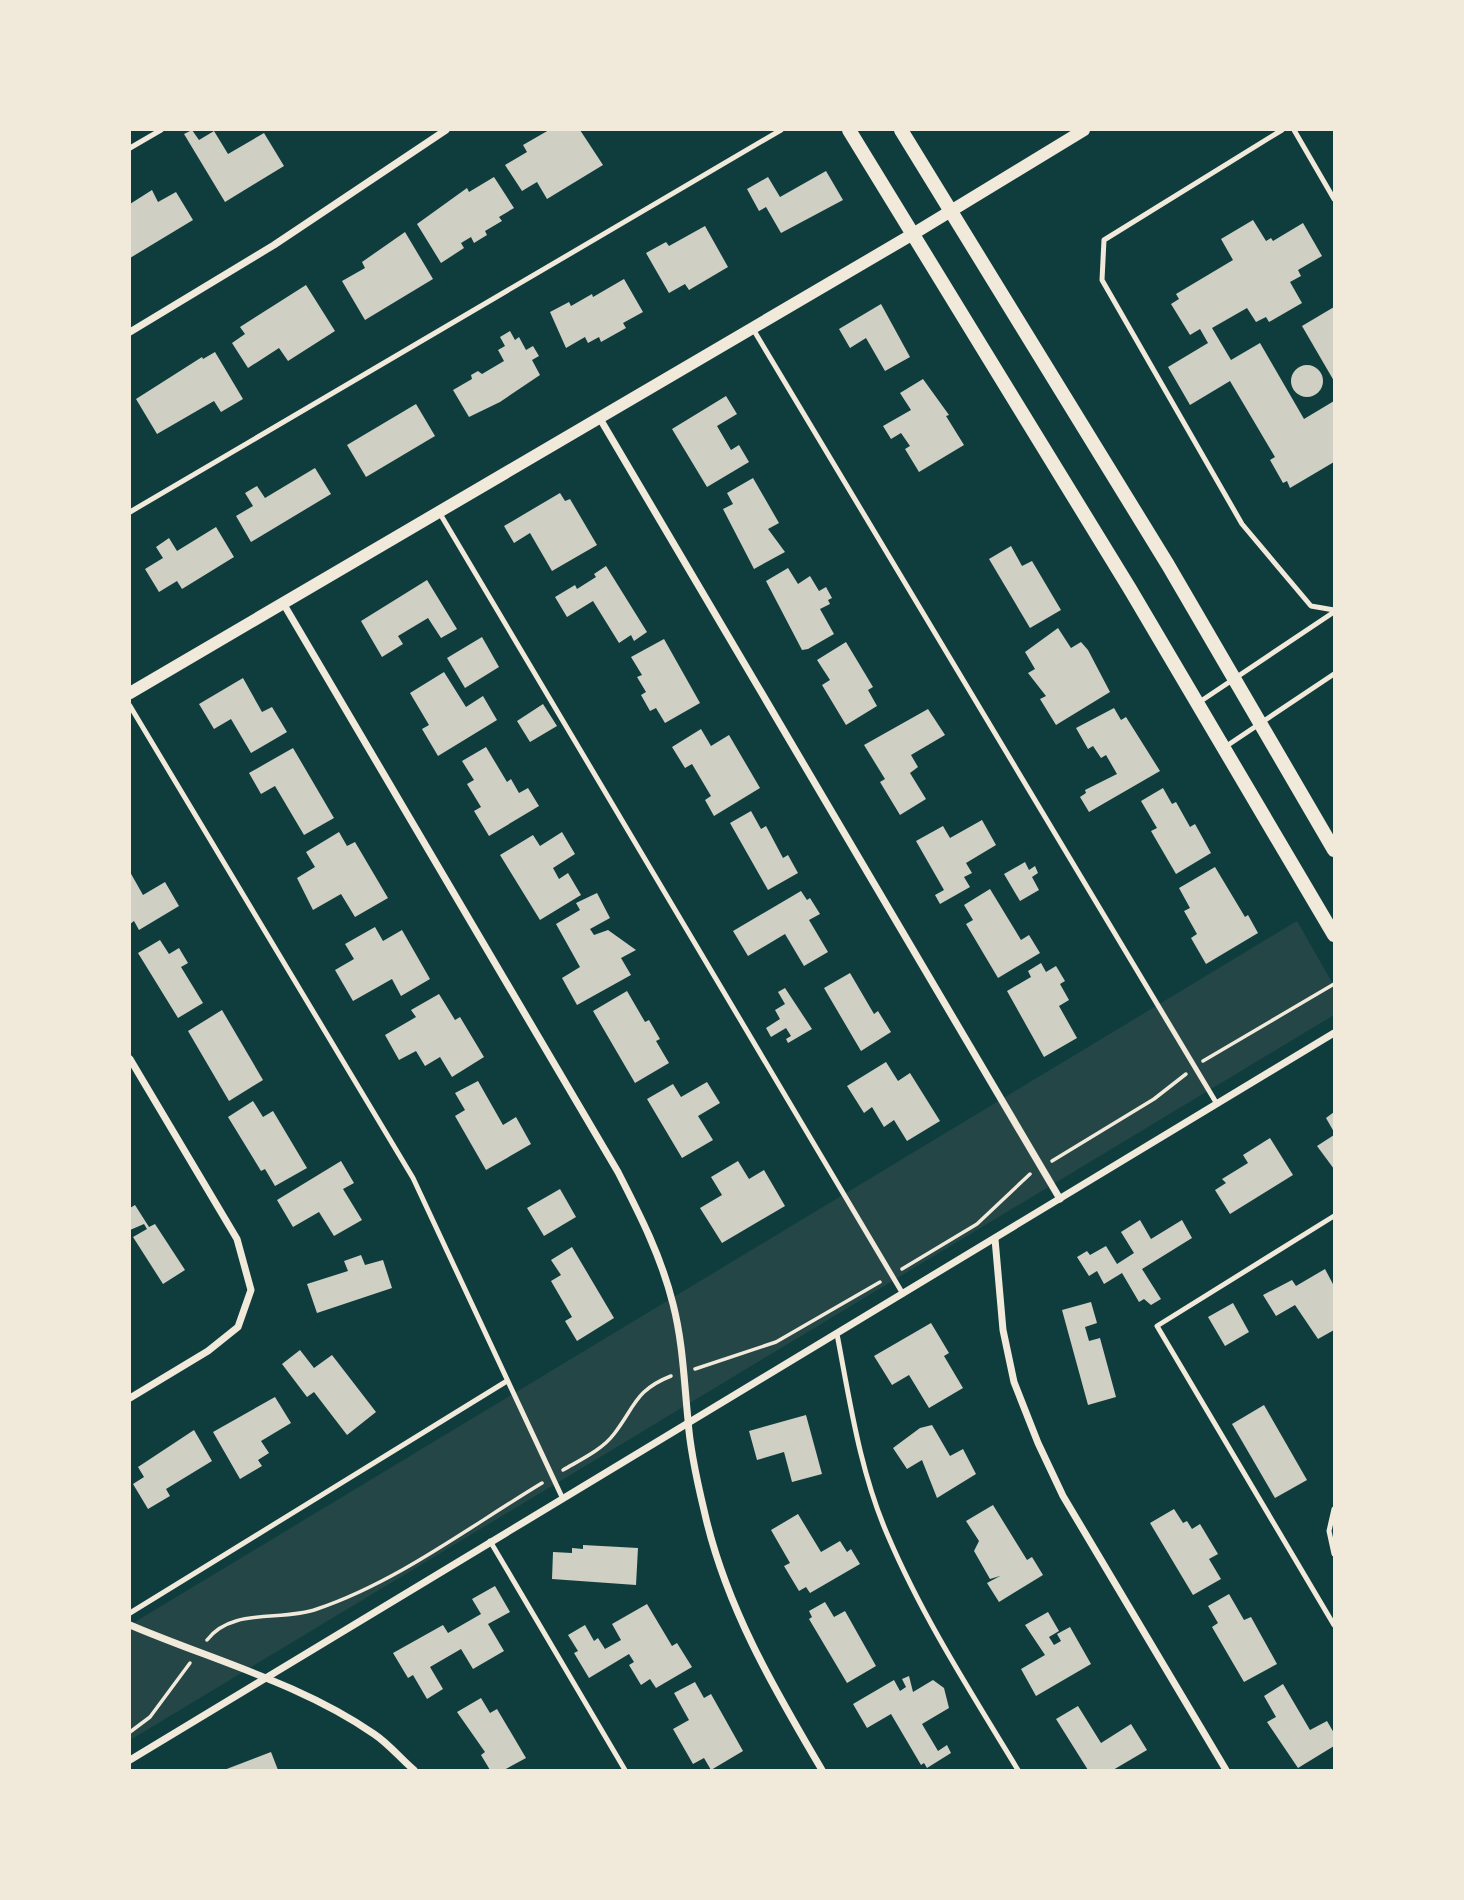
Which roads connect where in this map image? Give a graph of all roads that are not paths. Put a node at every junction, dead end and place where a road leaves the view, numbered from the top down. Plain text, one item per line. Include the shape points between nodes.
1 (161, 130) edge
2 (446, 130) edge
3 (781, 130) edge
4 (849, 130) edge
5 (901, 130) edge
6 (1084, 130) edge
7 (1282, 130) edge
8 (1294, 130) edge
9 (130, 148) edge
10 (1335, 199) edge
11 (950, 211) junction
12 (913, 234) junction
13 (752, 327) junction
14 (130, 332) edge
15 (599, 417) junction
16 (130, 512) edge
17 (439, 512) junction
18 (283, 603) junction
19 (1335, 611) edge
20 (1335, 674) edge
21 (1234, 680) junction
22 (130, 693) edge
23 (1198, 703) junction
24 (130, 706) edge
25 (1261, 725) junction
26 (1225, 747) junction
27 (1335, 850) edge
28 (1335, 935) edge
29 (1335, 1033) edge
30 (130, 1059) edge
31 (1217, 1104) junction
32 (1060, 1199) junction
33 (1335, 1216) edge
34 (995, 1239) junction
35 (903, 1294) junction
36 (837, 1334) junction
37 (508, 1381) junction
38 (130, 1398) edge
39 (688, 1421) junction
40 (562, 1497) junction
41 (1335, 1509) edge
42 (490, 1540) junction
43 (1335, 1554) edge
44 (130, 1613) edge
45 (130, 1625) edge
46 (1335, 1625) edge
47 (267, 1677) junction
48 (130, 1760) edge
49 (414, 1770) edge
50 (625, 1770) edge
51 (822, 1770) edge
52 (1018, 1770) edge
53 (1226, 1770) edge

1 - 9 lane
2 - 14 street via 274,245
3 - 16 lane
4 - 12 main road
5 - 11 main road
6 - 11 street
7 - 19 lane via 1104,240 1102,280 1242,524 1311,606
8 - 10 lane
11 - 12 street
11 - 21 main road
12 - 13 street
12 - 23 main road
13 - 15 street
13 - 31 lane
15 - 17 street
15 - 32 street
17 - 18 street
17 - 35 lane
18 - 22 street
18 - 39 street via 618,1172 654,1242 686,1372
19 - 21 lane
20 - 25 lane
21 - 23 lane
21 - 25 main road
23 - 26 main road
24 - 37 lane via 413,1178
25 - 26 lane
25 - 27 main road
26 - 28 main road
29 - 31 street
30 - 38 street via 237,1239 251,1290 238,1327 208,1351
31 - 32 street
32 - 34 street
33 - 46 lane via 1157,1326
34 - 35 street
34 - 53 street via 1003,1330 1014,1382 1038,1443 1063,1496
35 - 36 street
36 - 39 street
36 - 52 lane via 860,1454 887,1535 934,1631
37 - 40 lane
37 - 44 lane
39 - 40 street
39 - 51 street via 704,1510 740,1619 770,1682
40 - 42 street
41 - 43 lane via 1329,1531
42 - 47 street
42 - 50 lane
45 - 47 street
47 - 48 street
47 - 49 street via 327,1704 377,1736

